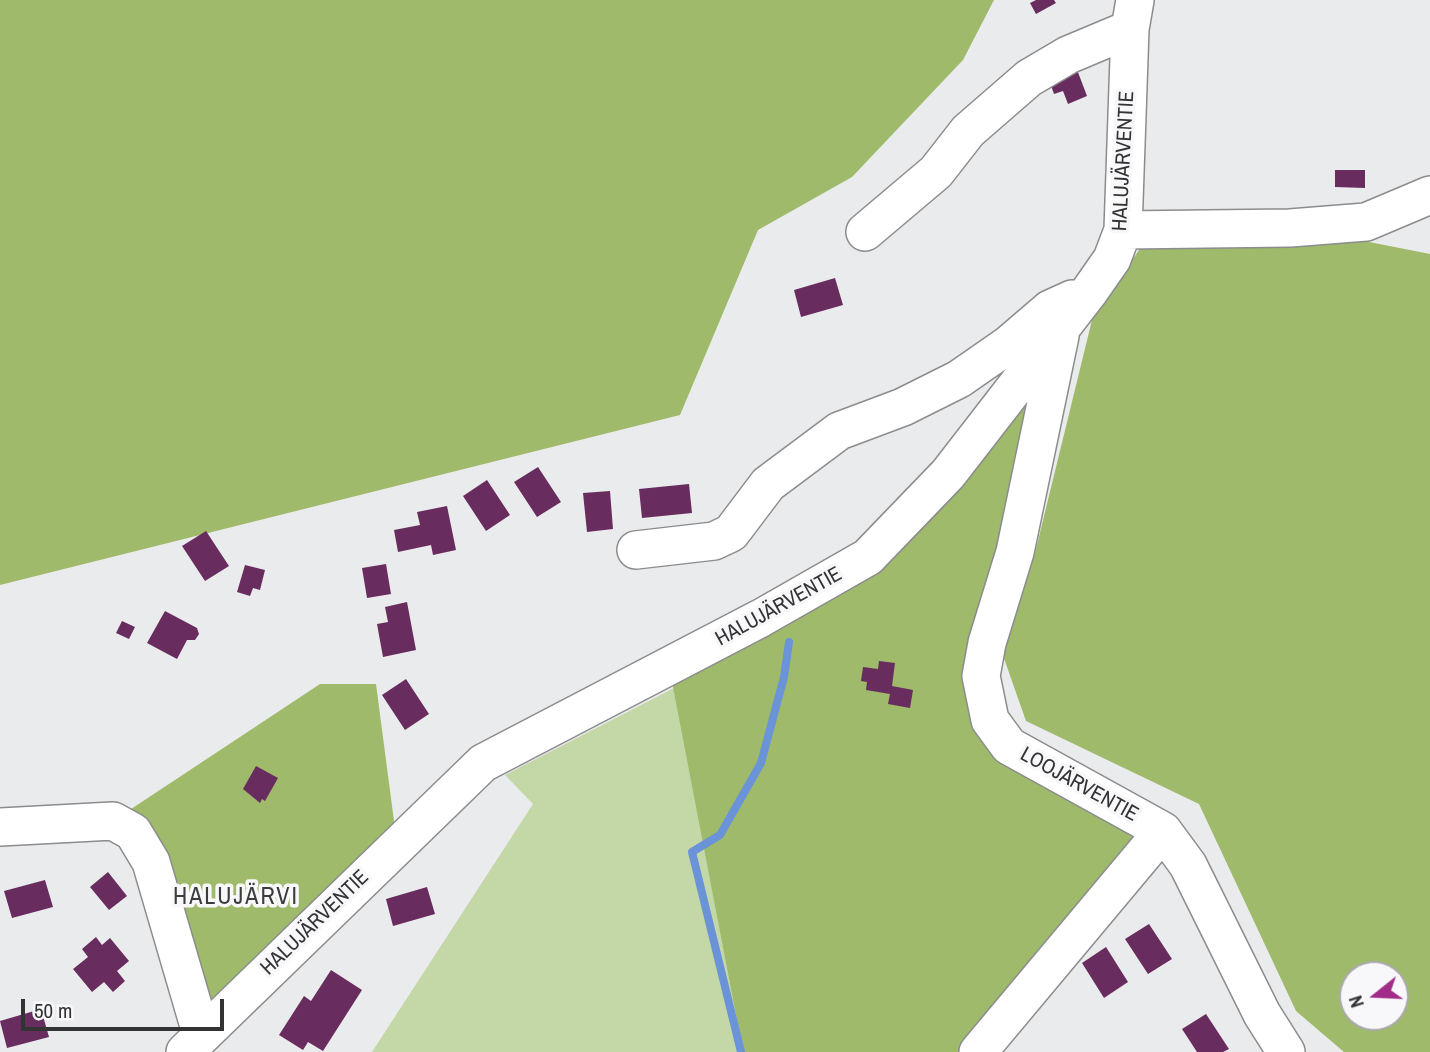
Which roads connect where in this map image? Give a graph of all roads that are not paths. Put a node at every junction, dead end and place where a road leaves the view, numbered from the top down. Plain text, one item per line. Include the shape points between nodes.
1 (1132, 15) edge
2 (1430, 195) edge
3 (1123, 230) junction
4 (866, 232) dead end
5 (1089, 292) junction
6 (1062, 326) junction
7 (636, 550) dead end
8 (0, 827) edge
9 (1163, 831) junction
10 (193, 1043) edge
11 (978, 1052) edge
12 (1286, 1052) edge

1 - 3 street, HALUJÄRVENTIE
1 - 4 street via 1029,78 968,131 936,172
2 - 3 street via 1366,222
3 - 5 street, HALUJÄRVENTIE via 1112,259
5 - 6 street, HALUJÄRVENTIE
5 - 7 street via 1049,309 1009,345 959,379 903,407 839,430 768,484 731,533 713,541
6 - 9 street, LOOJÄRVENTIE via 1015,552 981,676 990,720 1009,746
6 - 10 street, HALUJÄRVENTIE via 948,474 868,557 483,763
8 - 10 street via 113,821 133,832 151,862
9 - 11 street
9 - 12 street, LOOJÄRVENTIE via 1188,865 1262,1014

